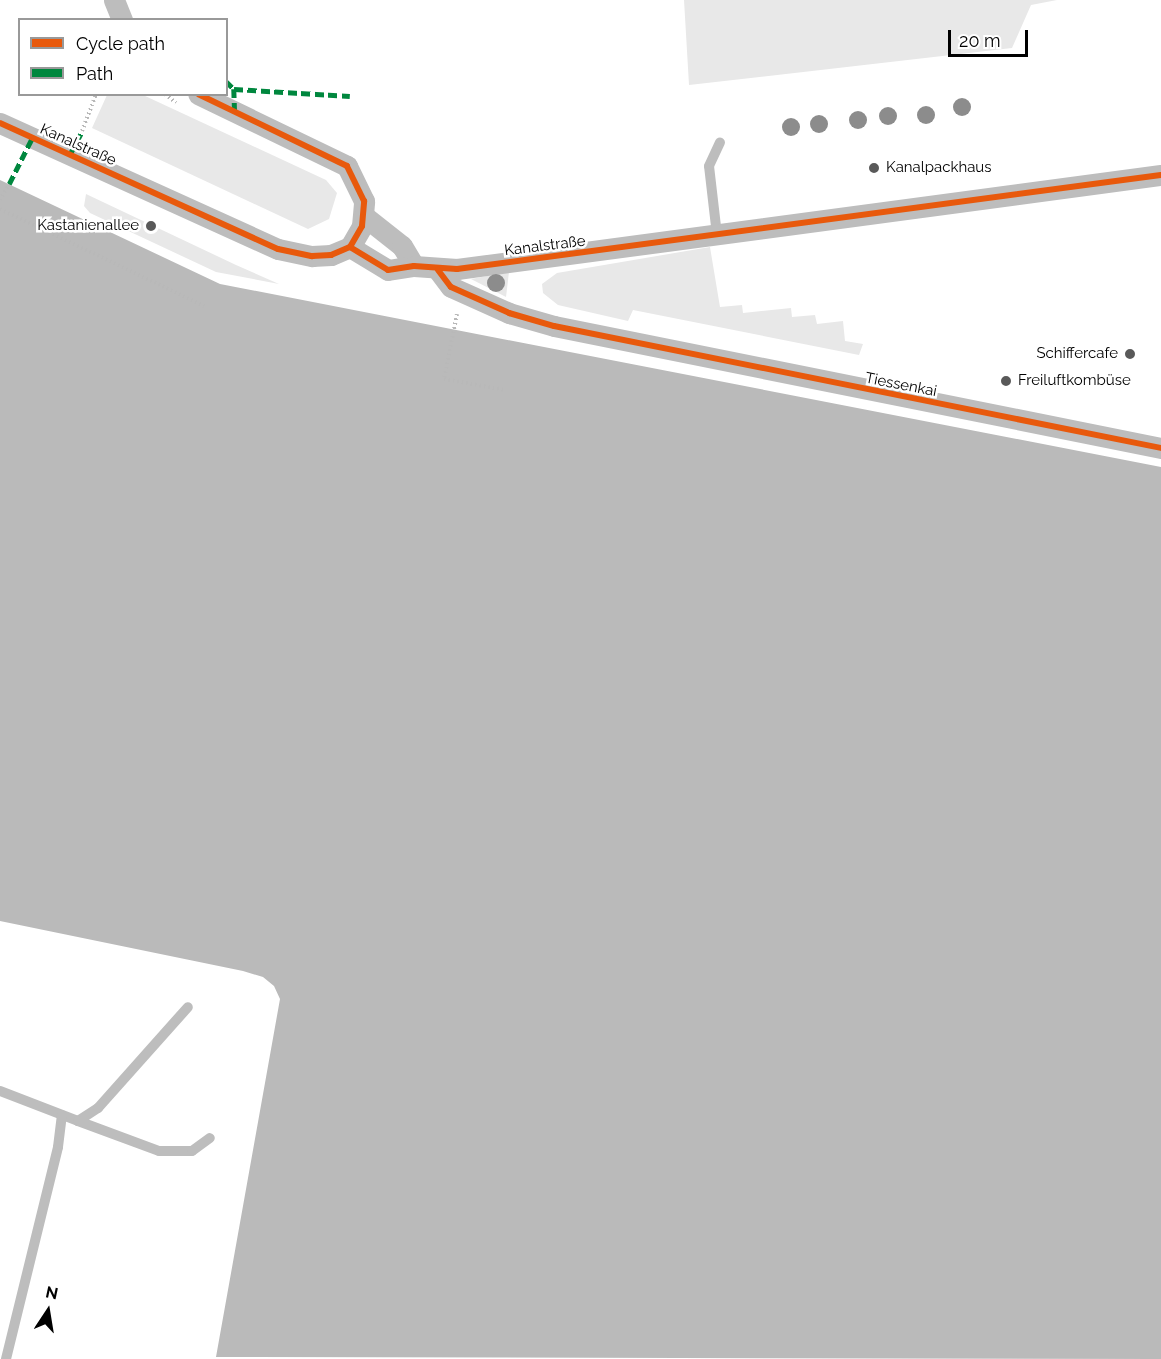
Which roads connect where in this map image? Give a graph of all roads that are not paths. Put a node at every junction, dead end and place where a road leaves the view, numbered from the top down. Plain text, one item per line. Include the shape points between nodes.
1 (114, 0) edge
2 (121, 18) edge
3 (202, 96) edge
4 (0, 123) edge
5 (720, 142) dead end
6 (1161, 175) edge
7 (364, 216) junction
8 (717, 235) junction
9 (350, 247) junction
10 (414, 266) junction
11 (438, 270) junction
12 (1161, 448) edge
13 (188, 1006) dead end
14 (0, 1091) edge
15 (62, 1115) junction
16 (78, 1121) junction
17 (210, 1138) dead end
18 (6, 1359) edge

1 - 2 street
3 - 7 street via 347,166 360,187
4 - 9 street, Kanalstraße via 278,249 312,256 331,255
5 - 8 lane via 709,166
6 - 8 street, Kanalstraße
7 - 9 street
7 - 10 street via 402,246
8 - 11 street, Kanalstraße
9 - 10 street, Kanalstraße via 388,270
10 - 11 street, Kanalstraße
11 - 12 street, Tiessenkai via 451,287 509,313 554,326
13 - 16 lane via 98,1108
14 - 15 lane
15 - 16 lane
15 - 18 lane via 58,1147
16 - 17 lane via 159,1151 192,1151

